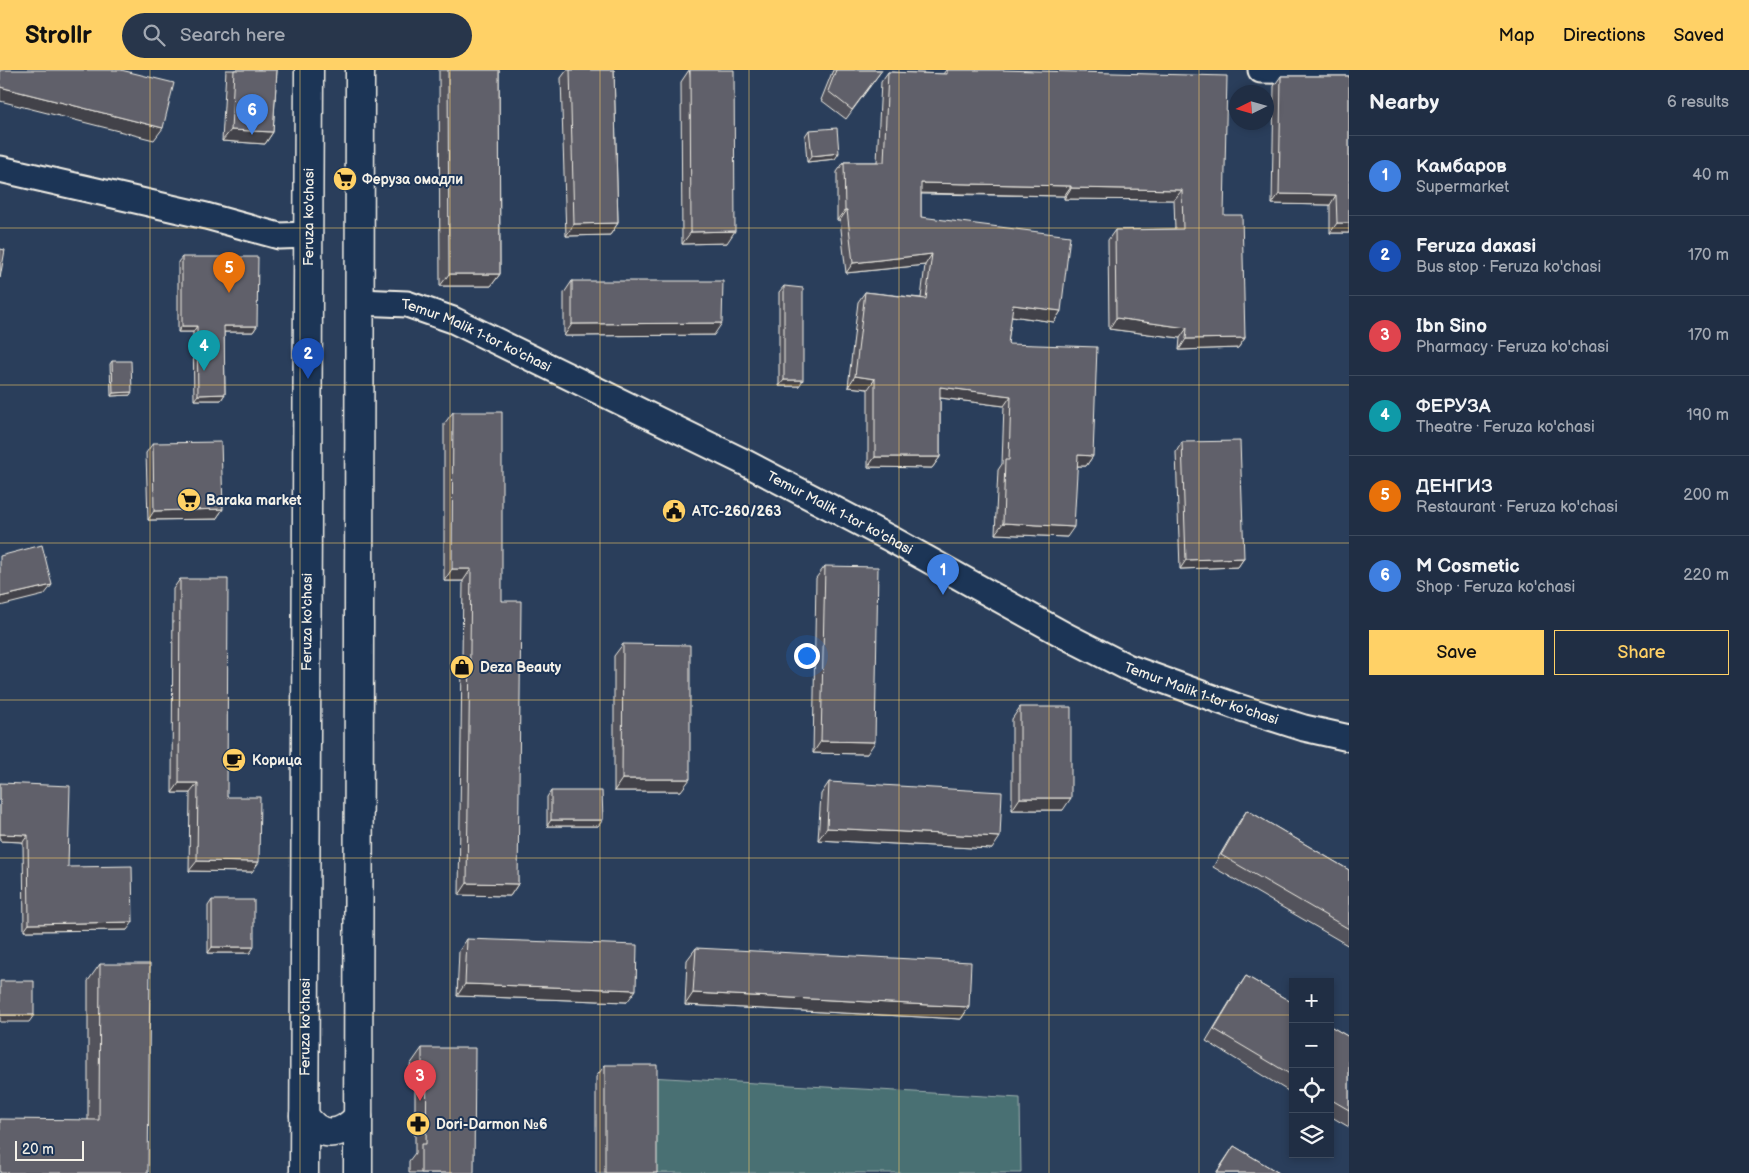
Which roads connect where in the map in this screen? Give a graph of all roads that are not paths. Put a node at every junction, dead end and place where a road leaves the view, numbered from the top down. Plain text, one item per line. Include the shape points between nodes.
1 (310, 70) edge
2 (360, 70) edge
3 (1261, 70) edge
4 (1349, 71) edge
5 (0, 168) edge
6 (309, 235) junction
7 (359, 302) junction
8 (1349, 738) edge
9 (304, 1115) junction
10 (358, 1117) junction
11 (304, 1173) edge
12 (358, 1173) edge

1 - 6 main road, Feruza ko'chasi
2 - 7 main road
3 - 4 street
5 - 6 street via 280,236
6 - 9 main road, Feruza ko'chasi
7 - 8 street, Temur Malik 1-tor ko'chasi via 407,304 453,320 744,462 1127,667 1287,723
7 - 10 main road
9 - 10 main road via 316,1128 330,1133 345,1129
9 - 11 main road, Feruza ko'chasi
10 - 12 main road

